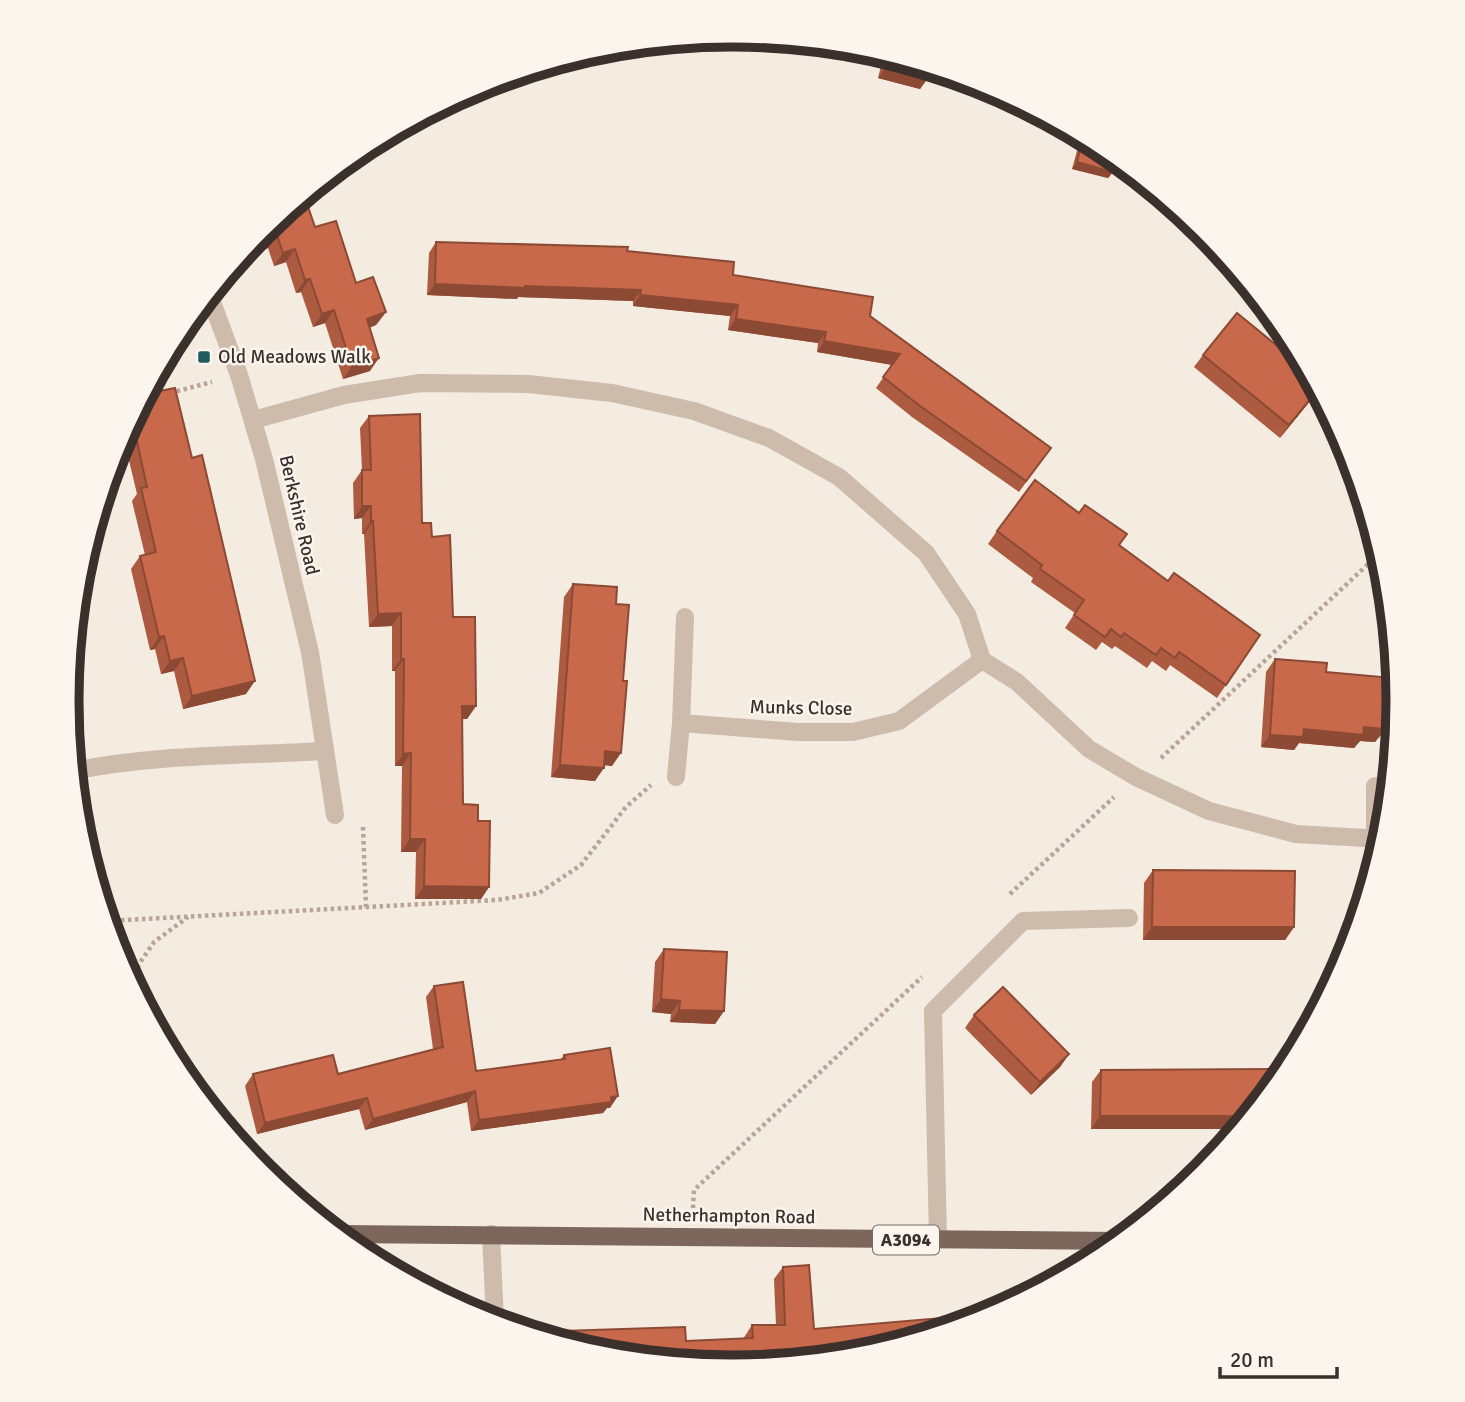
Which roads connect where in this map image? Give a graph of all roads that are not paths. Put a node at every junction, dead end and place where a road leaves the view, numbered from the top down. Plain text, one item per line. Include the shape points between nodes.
1 (213, 305) edge
2 (253, 420) junction
3 (685, 617) dead end
4 (982, 660) junction
5 (681, 723) junction
6 (323, 751) junction
7 (82, 769) edge
8 (676, 777) road end
9 (1376, 786) dead end
10 (1377, 809) edge
11 (335, 815) dead end
12 (1372, 838) edge
13 (1129, 918) dead end
14 (354, 1234) edge
15 (491, 1234) junction
16 (938, 1240) junction
17 (1102, 1241) edge
18 (494, 1310) edge

1 - 2 street, Berkshire Road
2 - 4 street via 344,395 420,383 528,384 612,393 694,411 769,438 849,486 926,553 967,614
2 - 6 street, Berkshire Road via 310,652
3 - 5 street
4 - 5 street, Munks Close via 900,720 853,732
4 - 12 street via 1017,682 1089,750 1209,811 1296,834
5 - 8 street
6 - 7 street via 156,758
6 - 11 street, Berkshire Road
9 - 10 street
13 - 16 street via 1023,921 933,1011
14 - 15 main road, Netherhampton Road / A3094
15 - 16 main road, Netherhampton Road / A3094
15 - 18 street
16 - 17 main road, Netherhampton Road / A3094

